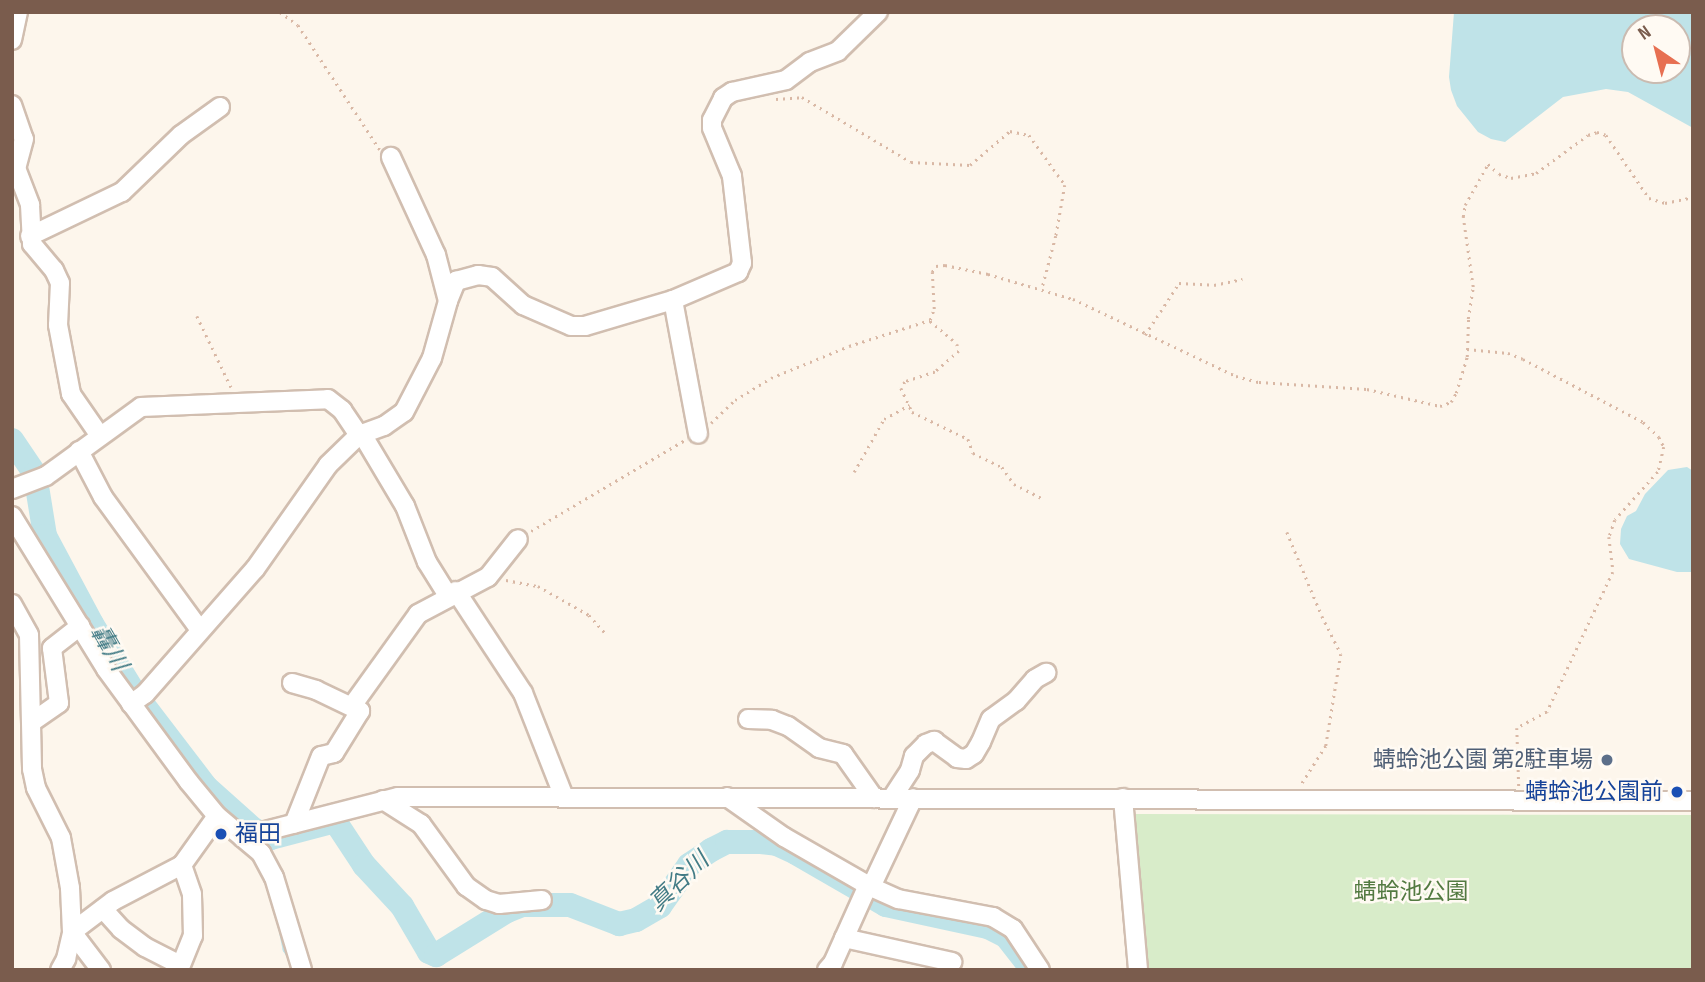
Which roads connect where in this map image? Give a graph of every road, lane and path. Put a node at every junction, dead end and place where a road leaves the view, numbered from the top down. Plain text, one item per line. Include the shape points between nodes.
1 (18, 12) edge
2 (280, 12) edge
3 (878, 12) edge
4 (12, 40) edge
5 (766, 100) dead end
6 (12, 105) edge
7 (220, 107) dead end
8 (391, 157) joint
9 (1693, 197) edge
10 (30, 236) junction
11 (1242, 279) dead end
12 (1042, 289) junction
13 (449, 300) junction
14 (673, 300) junction
15 (197, 316) dead end
16 (930, 320) junction
17 (1145, 335) junction
18 (1467, 349) junction
19 (237, 403) junction
20 (909, 405) junction
21 (698, 434) junction
22 (360, 435) junction
23 (100, 436) junction
24 (79, 451) junction
25 (854, 472) dead end
26 (12, 489) edge
27 (1044, 499) dead end
28 (12, 516) edge
29 (1287, 532) dead end
30 (518, 539) joint
31 (488, 577) junction
32 (452, 594) junction
33 (12, 604) edge
34 (80, 626) junction
35 (200, 630) junction
36 (607, 635) dead end
37 (1046, 673) dead end
38 (292, 683) dead end
39 (131, 704) junction
40 (352, 706) junction
41 (747, 719) dead end
42 (32, 722) junction
43 (564, 797) junction
44 (727, 797) junction
45 (874, 798) junction
46 (892, 798) junction
47 (913, 798) junction
48 (1123, 798) junction
49 (383, 800) junction
50 (1292, 800) junction
51 (1519, 800) junction
52 (1693, 802) edge
53 (217, 816) junction
54 (294, 824) junction
55 (246, 837) junction
56 (182, 866) junction
57 (869, 886) junction
58 (541, 900) dead end
59 (103, 909) junction
60 (72, 932) junction
61 (844, 938) junction
62 (914, 962) edge
63 (952, 962) dead end
64 (180, 967) edge
65 (60, 970) edge
66 (101, 970) edge
67 (303, 970) edge
68 (827, 970) edge
69 (1040, 970) edge
70 (1138, 970) edge

1 - 4 street
2 - 8 path via 298,25 374,146
3 - 14 street via 838,51 810,62 786,80 739,90 723,99 712,128 732,176 742,263 738,272 724,280
5 - 12 path via 802,97 911,162 970,165 1010,131 1029,135 1065,185
6 - 10 street via 24,139 16,168 30,205
7 - 10 street via 181,135 122,192
8 - 13 street via 436,255
9 - 18 path via 1665,203 1649,198 1606,135 1597,132 1536,173 1511,178 1488,164 1463,217 1474,287
10 - 23 street via 60,283 58,325 71,394
11 - 17 path via 1214,285 1179,283
12 - 16 path via 936,266
12 - 17 path via 1073,299
13 - 14 street via 456,281 466,276 492,277 523,304 571,326
13 - 22 street via 432,358 404,412
14 - 21 street
15 - 19 path
16 - 20 path via 959,351 935,372 905,383 901,388
16 - 21 path via 771,378 735,400
17 - 18 path via 1259,382 1343,386 1440,406 1451,402 1456,393
18 - 51 path via 1508,352 1523,359 1643,422 1664,447 1658,472 1615,520 1609,537 1613,572 1547,712 1517,728
19 - 22 street via 328,399
19 - 23 street via 141,407
20 - 25 path via 884,419
20 - 27 path via 912,412 968,439 973,453 1002,467 1014,484
21 - 30 path
22 - 32 street via 405,506 427,562
22 - 35 street via 328,465 256,569
23 - 24 street
24 - 26 street via 46,476
24 - 35 street via 103,497
28 - 34 street
29 - 50 path via 1341,654 1326,746
30 - 31 street
31 - 32 street
31 - 36 path via 538,586 589,615
32 - 40 street via 418,614
32 - 43 street via 523,693
33 - 42 street via 29,635
34 - 39 street
34 - 42 street via 52,648 59,703
35 - 39 street
37 - 46 street via 991,719 981,743 966,759 957,758 934,741 926,744
38 - 40 street
39 - 53 street
40 - 54 street via 360,711 334,753 321,756
41 - 45 street via 772,720 819,748 843,754
42 - 60 street via 32,769 36,788 61,838
43 - 44 street
43 - 49 street
44 - 45 street
44 - 57 street
45 - 46 street
46 - 47 street
47 - 48 street
47 - 57 street
48 - 50 street
48 - 70 street
49 - 54 street
49 - 58 street via 421,824 467,886 486,901
50 - 51 street
51 - 52 street
53 - 55 street
53 - 56 street
54 - 55 street
55 - 67 street via 274,877
56 - 59 street
56 - 64 street via 192,894 193,936
57 - 61 street
57 - 69 street via 898,899 993,917 1013,929
59 - 60 street
59 - 64 street via 121,929
60 - 65 street
60 - 66 street
61 - 62 street
61 - 68 street
62 - 63 street

